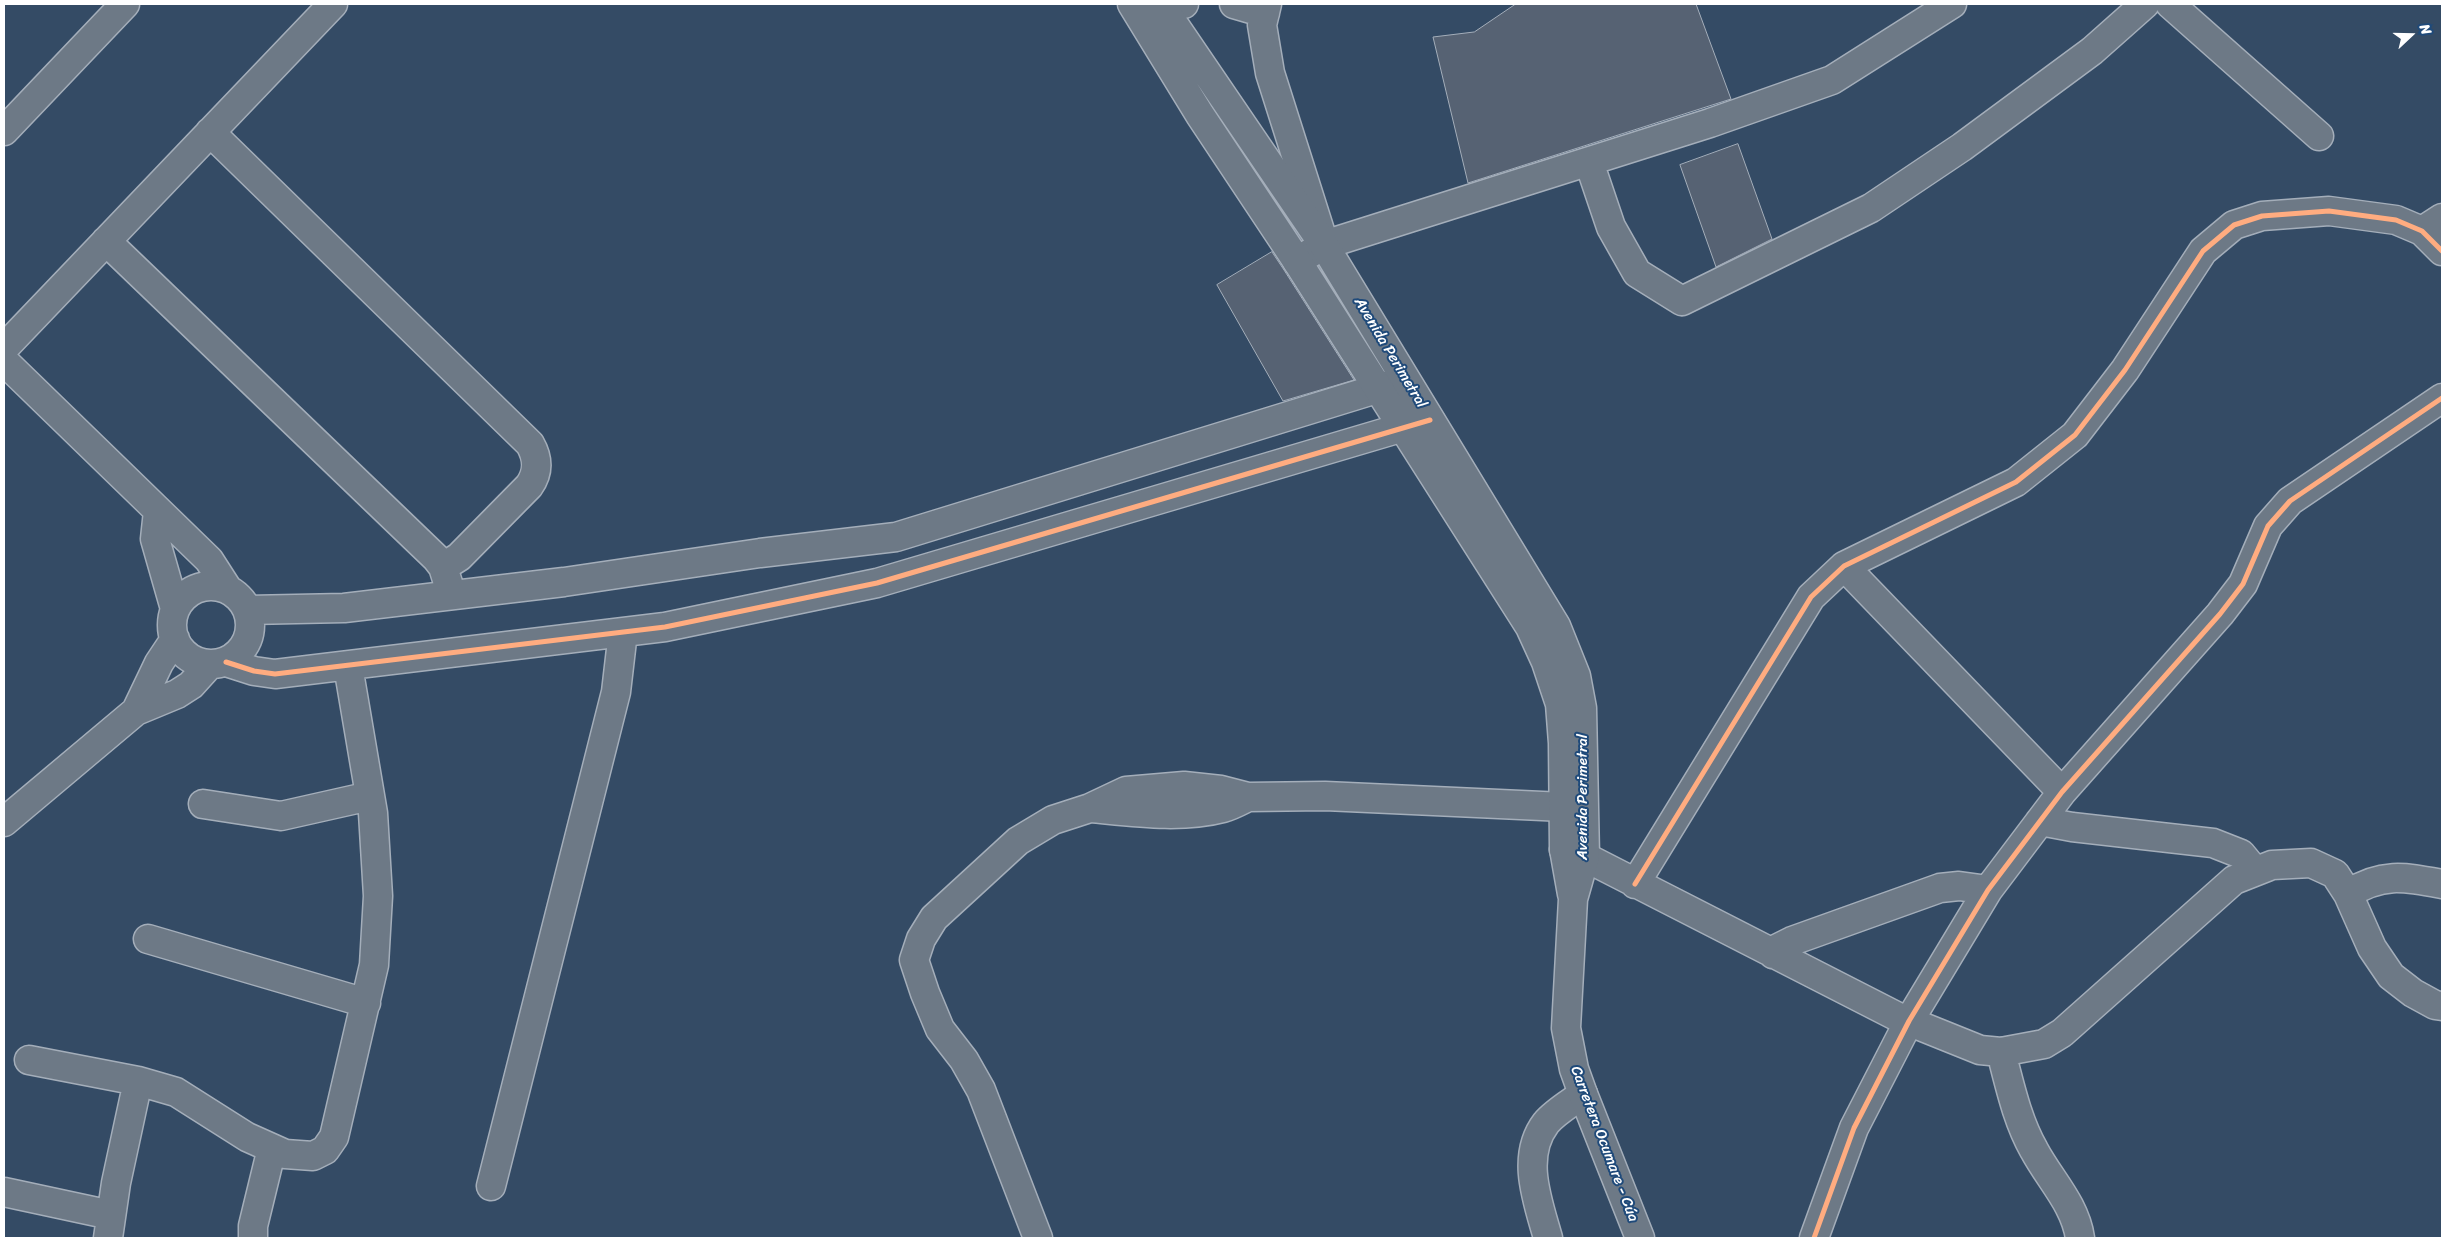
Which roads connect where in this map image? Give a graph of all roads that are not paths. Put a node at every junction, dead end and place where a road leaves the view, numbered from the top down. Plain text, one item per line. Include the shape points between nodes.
1 (125, 4) edge
2 (333, 4) edge
3 (1132, 4) edge
4 (1234, 4) edge
5 (1952, 4) edge
6 (2145, 4) edge
7 (2170, 4) edge
8 (1169, 5) edge
9 (1266, 8) edge
10 (4, 131) edge
11 (210, 132) junction
12 (2319, 136) dead end
13 (1589, 162) junction
14 (2432, 224) edge
15 (106, 241) junction
16 (1324, 245) junction
17 (2442, 251) edge
18 (1297, 261) junction
19 (4, 348) edge
20 (4, 361) edge
21 (1405, 380) junction
22 (1376, 388) junction
23 (2442, 398) edge
24 (1430, 420) junction
25 (1402, 428) junction
26 (158, 511) junction
27 (1844, 566) junction
28 (442, 567) junction
29 (227, 588) junction
30 (451, 596) junction
31 (175, 609) junction
32 (248, 610) junction
33 (623, 632) junction
34 (175, 639) junction
35 (218, 663) junction
36 (348, 666) junction
37 (136, 711) junction
38 (2062, 792) junction
39 (370, 796) junction
40 (203, 804) dead end
41 (1564, 808) junction
42 (2040, 821) junction
43 (4, 822) edge
44 (1575, 853) junction
45 (2255, 871) junction
46 (1635, 884) junction
47 (2442, 884) edge
48 (1988, 890) junction
49 (2348, 894) junction
50 (1573, 899) joint
51 (148, 939) dead end
52 (1774, 954) junction
53 (366, 1003) junction
54 (2442, 1006) edge
55 (1909, 1021) junction
56 (2001, 1052) junction
57 (29, 1060) dead end
58 (138, 1081) junction
59 (1583, 1094) junction
60 (272, 1148) junction
61 (491, 1186) dead end
62 (4, 1192) edge
63 (110, 1227) edge
64 (253, 1238) edge
65 (1038, 1238) edge
66 (1548, 1238) edge
67 (1640, 1238) edge
68 (1814, 1238) edge
69 (2080, 1238) edge

1 - 10 street
2 - 11 street
3 - 18 street, Avenida Perimetral via 1200,115
4 - 9 street
5 - 13 street via 1832,80 1710,124
6 - 13 street via 2092,51 1962,147 1871,208 1682,301 1637,273 1611,227
7 - 12 street
8 - 16 street, Avenida Perimetral
9 - 16 street via 1262,25 1270,73
11 - 15 street
11 - 28 street via 534,450 536,472 530,486 459,557
13 - 16 street
14 - 17 street
14 - 27 street via 2329,211 2262,216 2234,225 2203,251 2125,370 2075,435 2016,482
15 - 19 street
15 - 28 street
16 - 18 street
16 - 21 street, Avenida Perimetral
18 - 22 street, Avenida Perimetral
20 - 26 street
21 - 22 street
21 - 24 street, Avenida Perimetral
22 - 25 street, Avenida Perimetral
22 - 30 street via 896,537
23 - 38 street via 2290,501 2268,526 2243,584 2220,614
24 - 25 street
24 - 44 street, Avenida Perimetral via 1556,626 1568,651 1582,708
25 - 33 street via 878,583 665,627
25 - 41 street, Avenida Perimetral via 1511,596 1546,662 1560,704
26 - 29 street via 209,560
26 - 31 street via 156,539
27 - 38 street
27 - 46 street via 1811,597
28 - 30 street
29 - 31 street via 212,585 196,588 184,596
29 - 32 street
30 - 32 street via 344,608
31 - 34 street via 172,624
32 - 35 street via 251,625 247,640 238,653
33 - 36 street
33 - 61 street via 616,692
34 - 35 street via 183,652 196,661
34 - 37 street via 159,663
35 - 36 street via 275,674
35 - 37 street via 177,694
36 - 39 street
37 - 43 street
38 - 42 street
39 - 40 street via 281,816
39 - 53 street via 378,896 374,965
41 - 44 street, Avenida Perimetral
41 - 65 street via 1326,796 1248,797 1223,808 1190,812 1090,808 1053,820 1003,853 934,918 921,939 914,960 940,1029 964,1060 981,1090
42 - 45 street via 2072,828 2213,843 2241,854
42 - 48 street
44 - 46 street
44 - 50 street, Avenida Perimetral
45 - 49 street via 2272,865 2311,863 2335,874
45 - 56 street via 2234,880 2062,1032 2044,1044
46 - 52 street
47 - 49 street via 2402,876 2371,881
48 - 52 street via 1959,886 1940,888 1792,941 1778,948
48 - 55 street
49 - 54 street via 2372,948 2391,976 2413,993
50 - 59 street, Carretera Ocumare - Cúa via 1566,1028
51 - 53 street
52 - 55 street
53 - 60 street via 330,1144 319,1154 307,1157 285,1154
55 - 56 street via 1980,1050
55 - 68 street via 1854,1128
56 - 69 street via 2016,1109 2034,1150 2069,1204
57 - 58 street
58 - 60 street via 176,1092 247,1137
58 - 63 street
59 - 66 street via 1547,1122 1536,1140 1532,1160 1535,1187
59 - 67 street, Carretera Ocumare - Cúa
60 - 64 street
62 - 63 street

